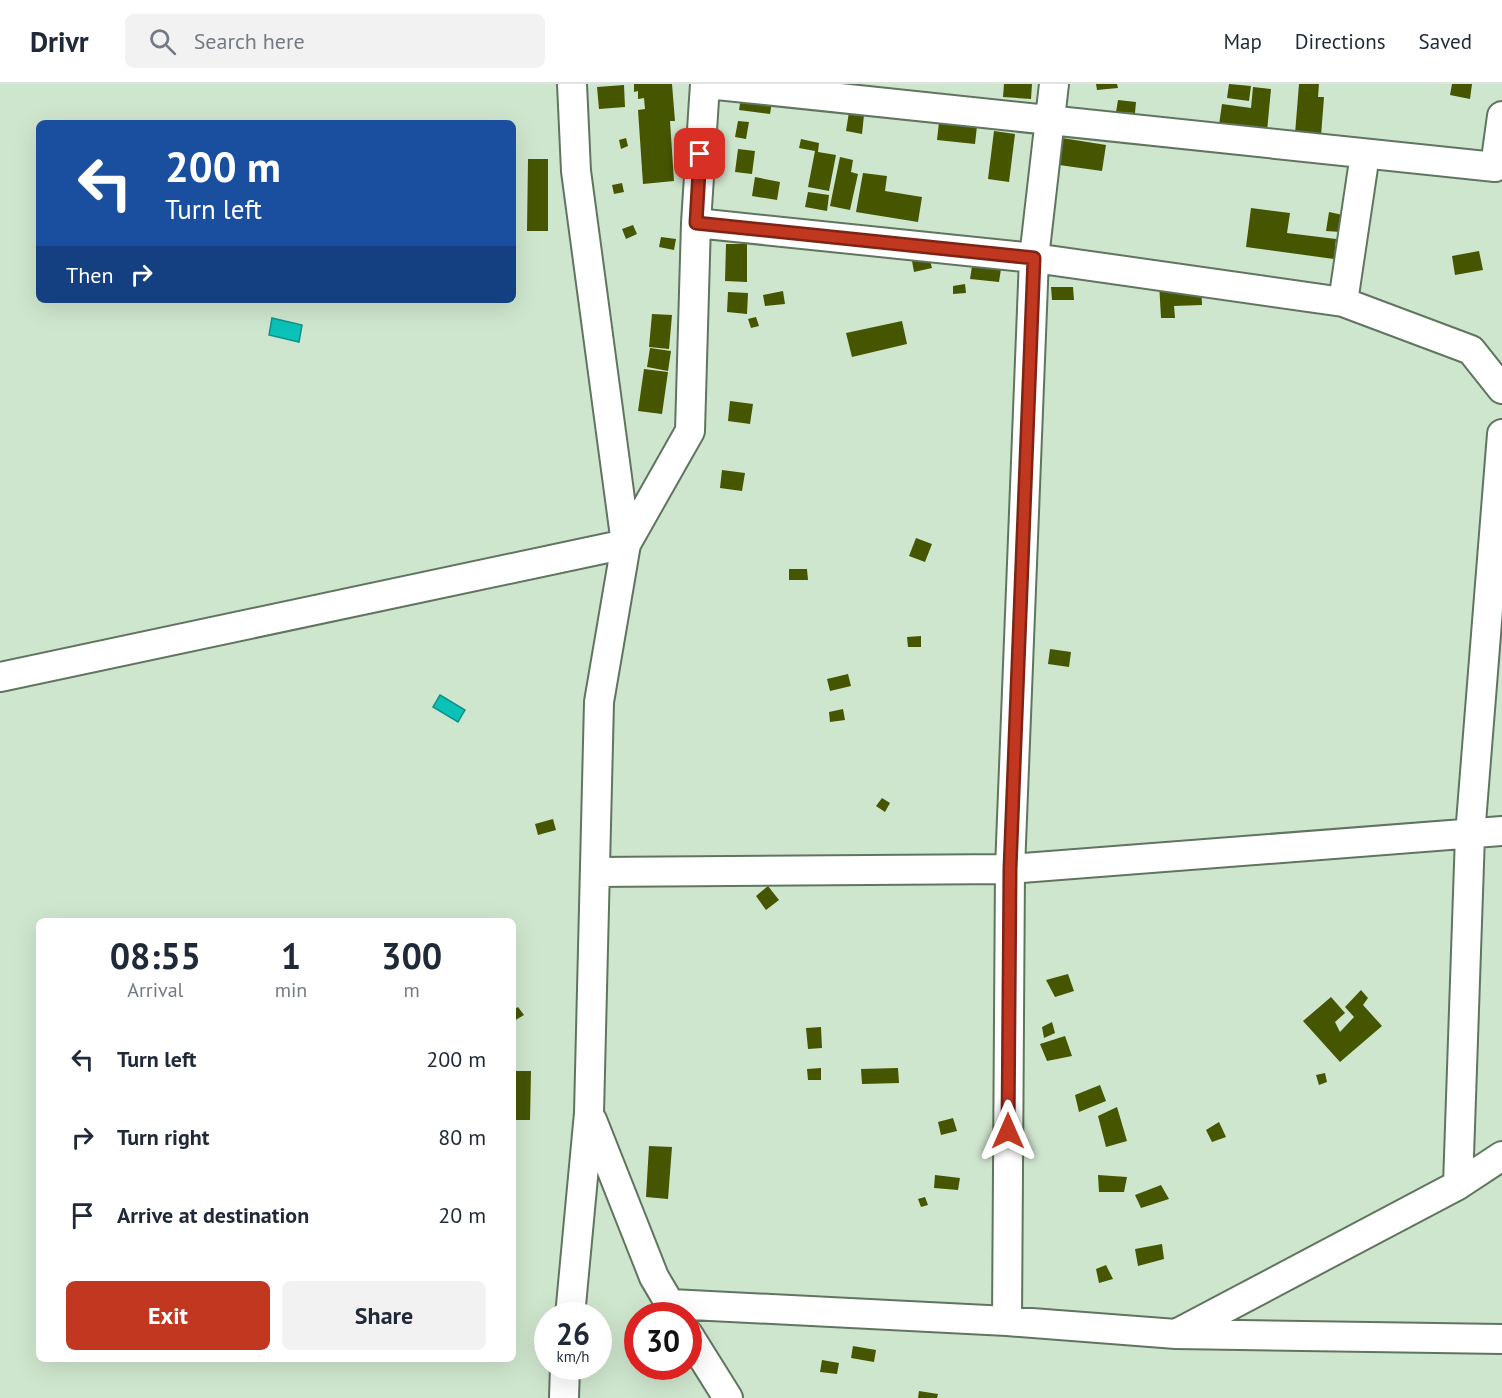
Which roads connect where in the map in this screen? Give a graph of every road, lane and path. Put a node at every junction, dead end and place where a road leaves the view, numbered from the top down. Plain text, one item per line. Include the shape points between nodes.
1 (572, 84) edge
2 (706, 84) edge
3 (1054, 84) edge
4 (1502, 116) edge
5 (1050, 120) junction
6 (1365, 154) junction
7 (696, 223) junction
8 (1034, 258) junction
9 (1343, 302) junction
10 (1502, 389) edge
11 (1502, 434) edge
12 (626, 544) junction
13 (0, 677) edge
14 (1502, 831) edge
15 (1470, 835) junction
16 (1010, 869) junction
17 (595, 872) junction
18 (590, 1113) junction
19 (1502, 1156) edge
20 (1458, 1185) junction
21 (571, 1302) edge
22 (669, 1302) edge
23 (702, 1311) edge
24 (1006, 1321) junction
25 (1176, 1334) junction
26 (1502, 1339) edge
27 (702, 1356) edge
28 (565, 1380) edge
29 (564, 1398) edge
30 (728, 1398) edge

1 - 12 street via 576,171
2 - 5 street
2 - 7 street
3 - 5 street
4 - 6 street via 1495,167
5 - 6 street
5 - 8 street
6 - 9 street
7 - 8 street
7 - 12 street via 690,431
8 - 9 street
8 - 16 street
9 - 10 street via 1471,350
11 - 15 street
12 - 13 street
12 - 17 street via 599,702
14 - 15 street
15 - 16 street
15 - 20 street
16 - 17 street
16 - 24 street
17 - 18 street
18 - 21 street
18 - 22 street via 654,1277
19 - 20 street
20 - 25 street
23 - 24 street
24 - 25 street
25 - 26 street
27 - 30 street
28 - 29 street

